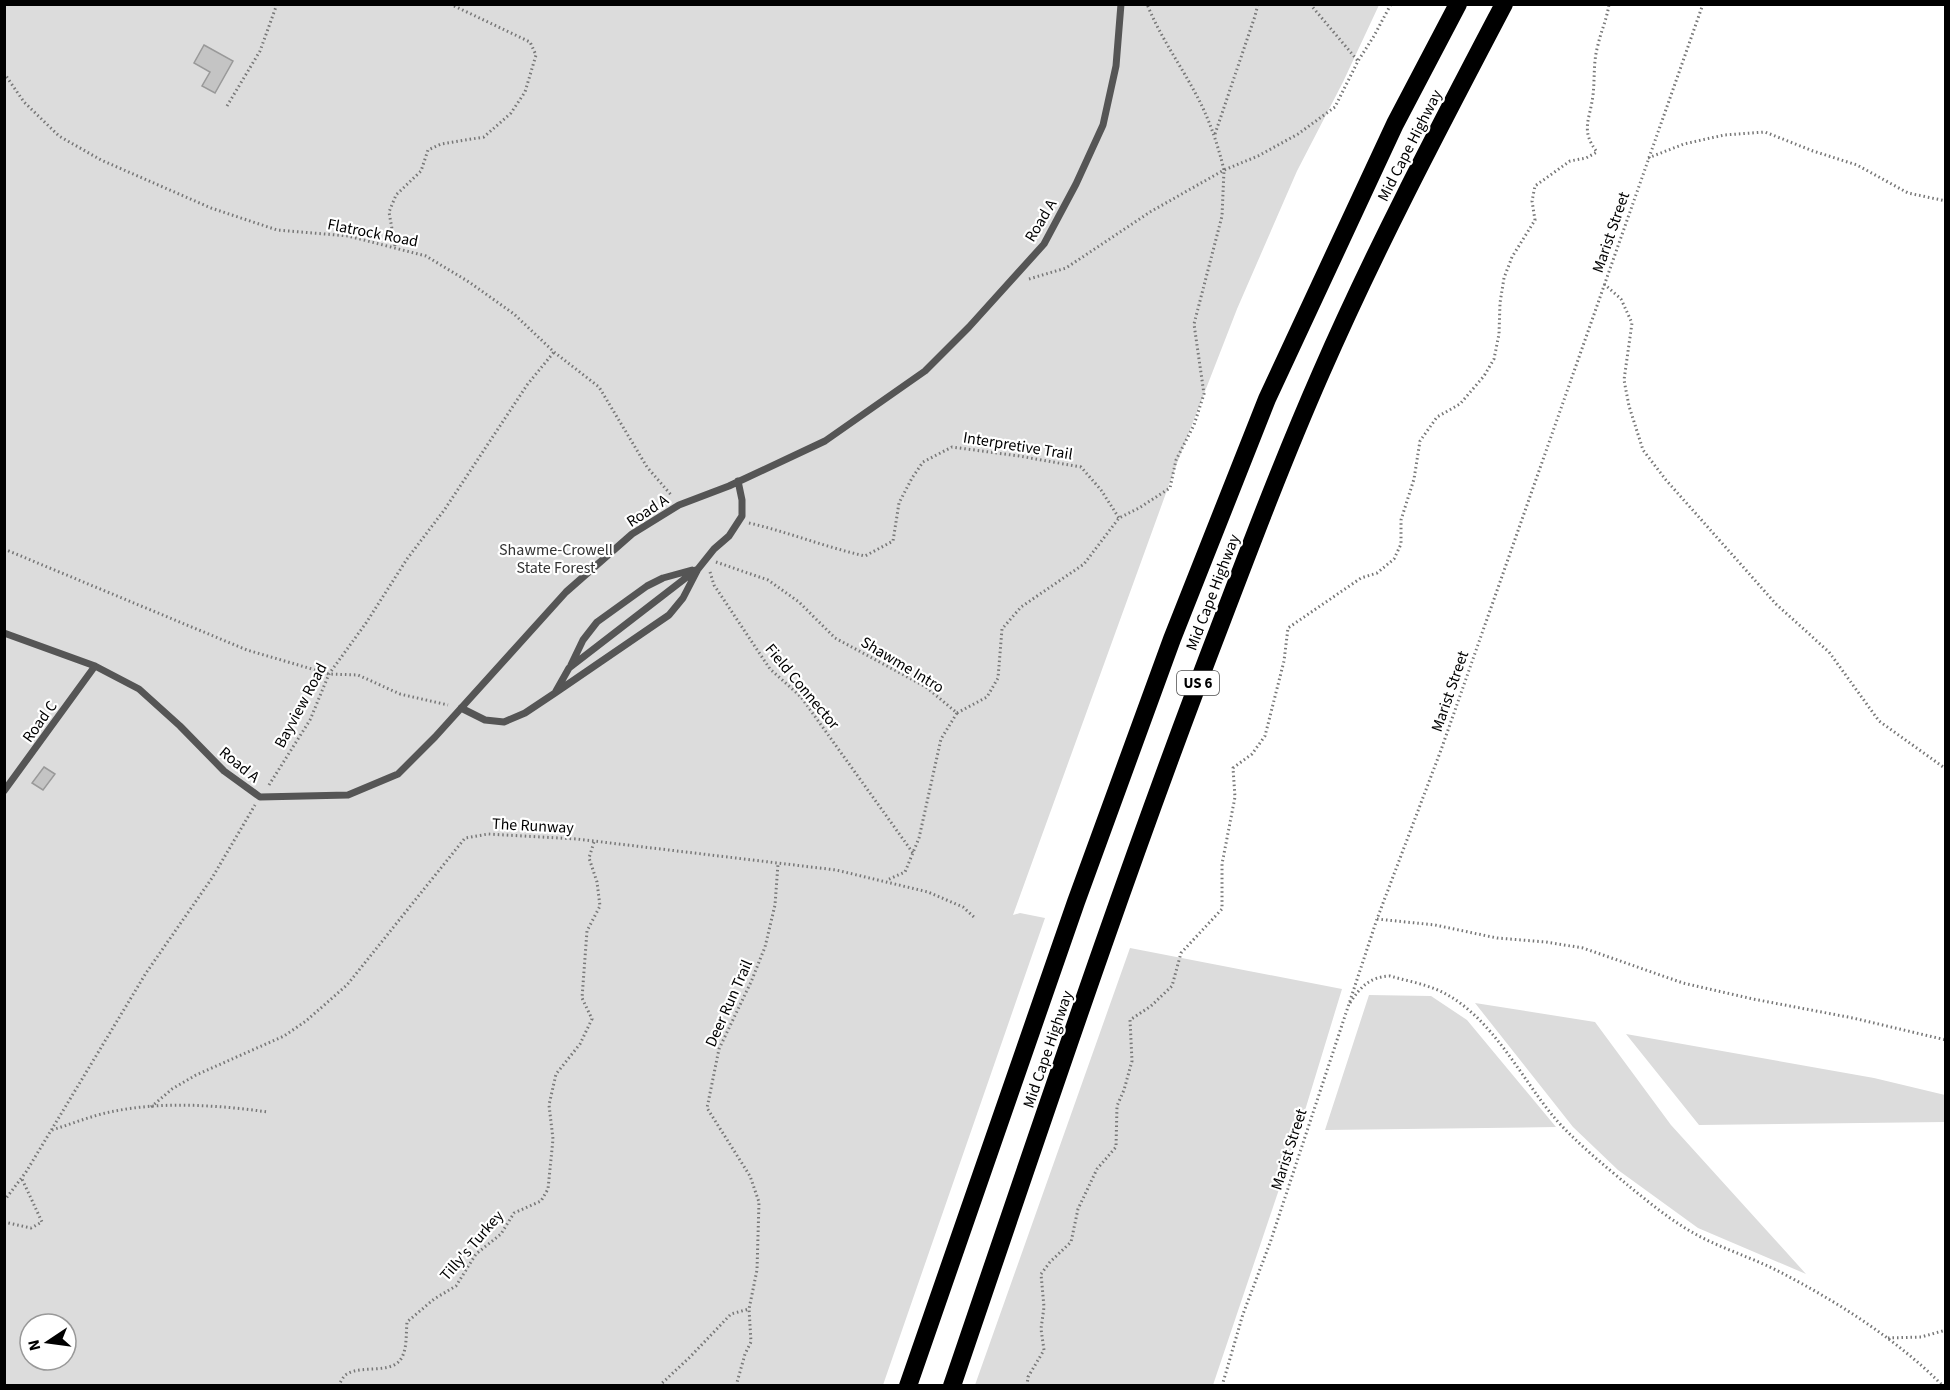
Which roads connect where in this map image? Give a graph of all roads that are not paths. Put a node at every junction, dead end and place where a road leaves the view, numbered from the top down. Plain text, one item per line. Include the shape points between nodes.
1 (1121, 4) edge
2 (1458, 4) edge
3 (1504, 4) edge
4 (738, 481) junction
5 (698, 569) junction
6 (4, 633) edge
7 (95, 666) junction
8 (569, 668) junction
9 (555, 693) junction
10 (462, 708) junction
11 (4, 791) edge
12 (908, 1386) edge
13 (952, 1386) edge

1 - 4 lane, Road A via 1116,66 1103,124 1044,244 925,371 825,441
2 - 12 highway, Mid Cape Highway / US 6 via 1395,124 1267,399 1193,584 1072,913
3 - 13 highway, Mid Cape Highway / US 6 via 1419,165 1322,372 1274,486 1118,897
4 - 5 lane via 742,516
4 - 10 lane, Road A via 679,504 632,534 566,592
5 - 8 lane
5 - 8 lane via 647,586 597,622
5 - 9 lane via 669,615
6 - 7 lane, Road A
7 - 10 lane, Road A via 139,689 224,771 260,797 348,795 398,774
7 - 11 lane, Road C
8 - 9 lane
9 - 10 lane via 504,722 485,720

